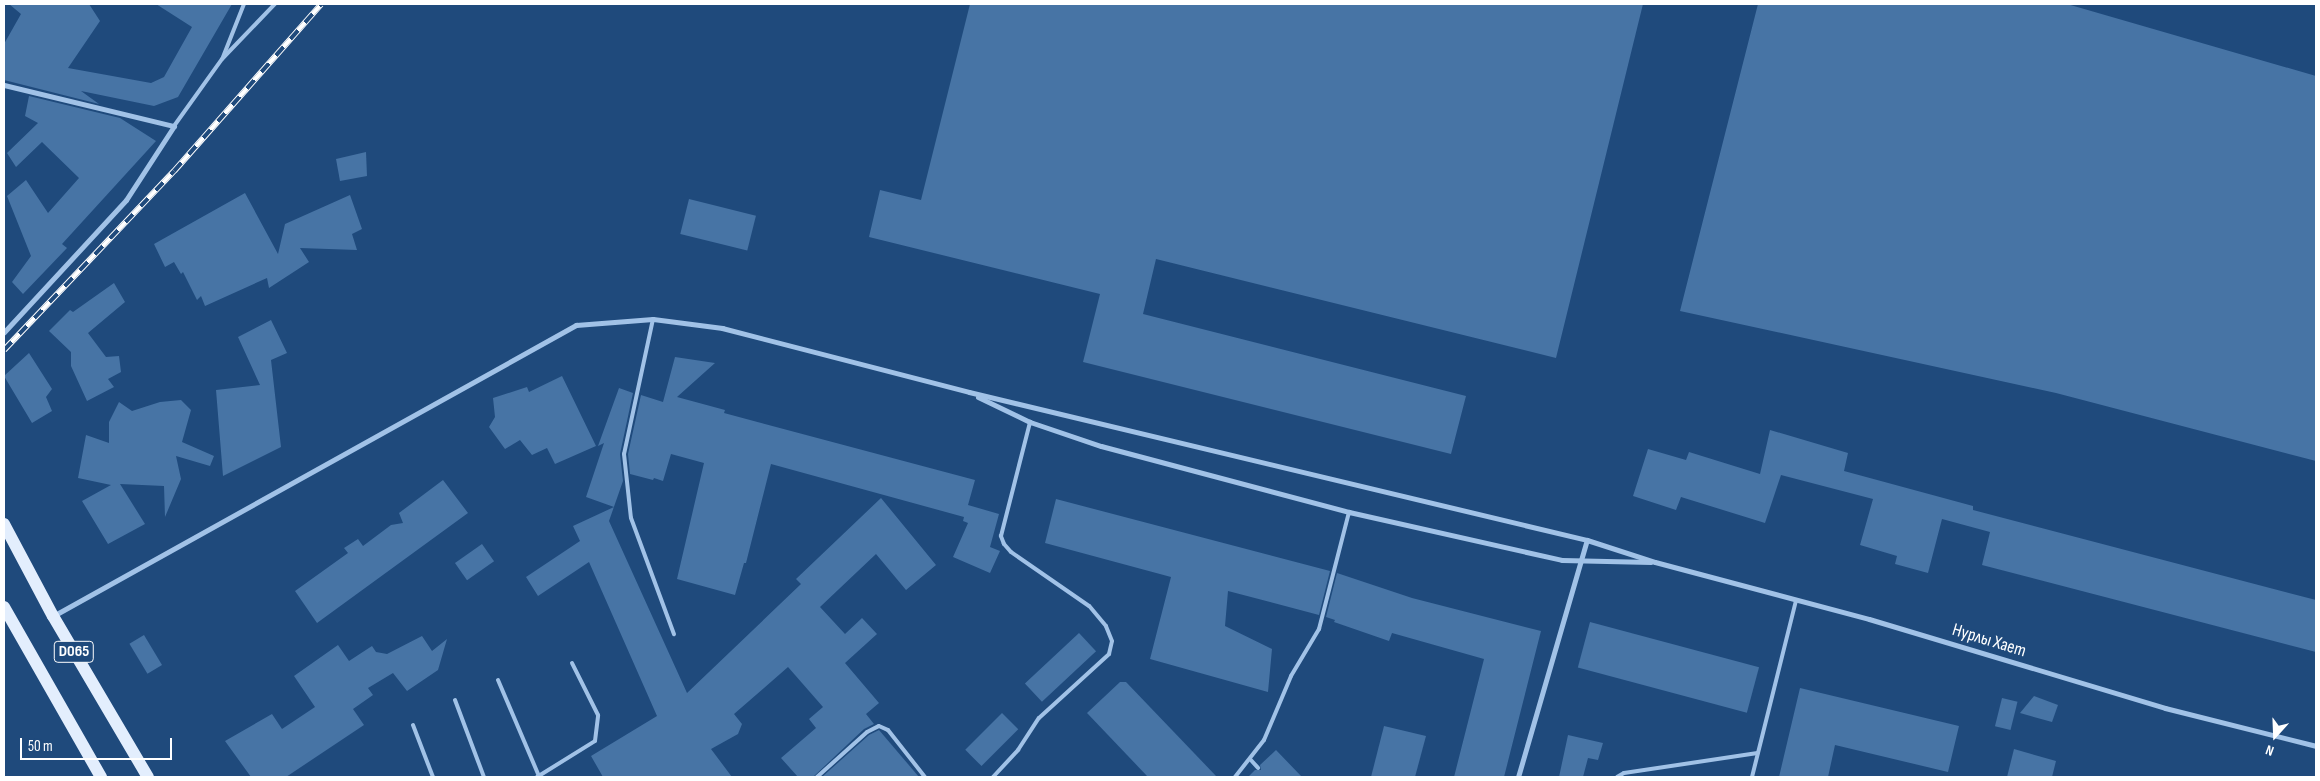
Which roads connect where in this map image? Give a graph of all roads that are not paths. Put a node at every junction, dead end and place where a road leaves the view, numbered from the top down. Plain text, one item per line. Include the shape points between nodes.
1 (244, 4) edge
2 (274, 4) edge
3 (222, 59) junction
4 (4, 85) edge
5 (174, 126) junction
6 (653, 319) junction
7 (4, 332) edge
8 (968, 392) junction
9 (1030, 422) junction
10 (1349, 512) junction
11 (4, 524) edge
12 (1587, 540) junction
13 (1582, 561) junction
14 (1654, 562) junction
15 (1796, 601) junction
16 (4, 607) edge
17 (53, 616) junction
18 (674, 634) dead end
19 (572, 663) dead end
20 (498, 680) dead end
21 (454, 700) dead end
22 (413, 725) dead end
23 (2316, 746) edge
24 (1758, 753) junction
25 (1250, 759) junction
26 (1258, 768) dead end
27 (100, 777) edge
28 (148, 777) edge
29 (433, 777) edge
30 (484, 777) edge
31 (538, 777) edge
32 (817, 777) edge
33 (925, 777) edge
34 (993, 777) edge
35 (1235, 777) edge
36 (1518, 777) edge
37 (1617, 777) edge
38 (1752, 777) edge

1 - 3 lane
2 - 3 lane
3 - 5 lane
4 - 5 street
5 - 7 street via 126,200
6 - 8 street via 722,328
6 - 17 street via 576,326
6 - 18 lane via 624,454 631,518
8 - 9 street
8 - 12 street
9 - 10 street via 1101,446
9 - 34 lane via 1001,536 1010,552 1089,606 1106,626 1112,641 1109,654 1039,718 1018,750
10 - 13 street via 1562,560
10 - 25 lane via 1319,629 1291,676 1264,740
11 - 17 main road, D065
12 - 13 street
12 - 14 street
13 - 14 street
13 - 36 street
14 - 15 street, Нурлы Хает
15 - 23 street, Нурлы Хает via 1869,619 2165,708
15 - 24 lane
16 - 27 main road, D065
17 - 28 main road, D065
19 - 31 lane via 598,715 595,741
20 - 31 lane
21 - 30 lane
22 - 29 lane
24 - 37 lane via 1624,772
24 - 38 lane
25 - 26 lane
25 - 35 lane
32 - 33 lane via 879,726 888,730

